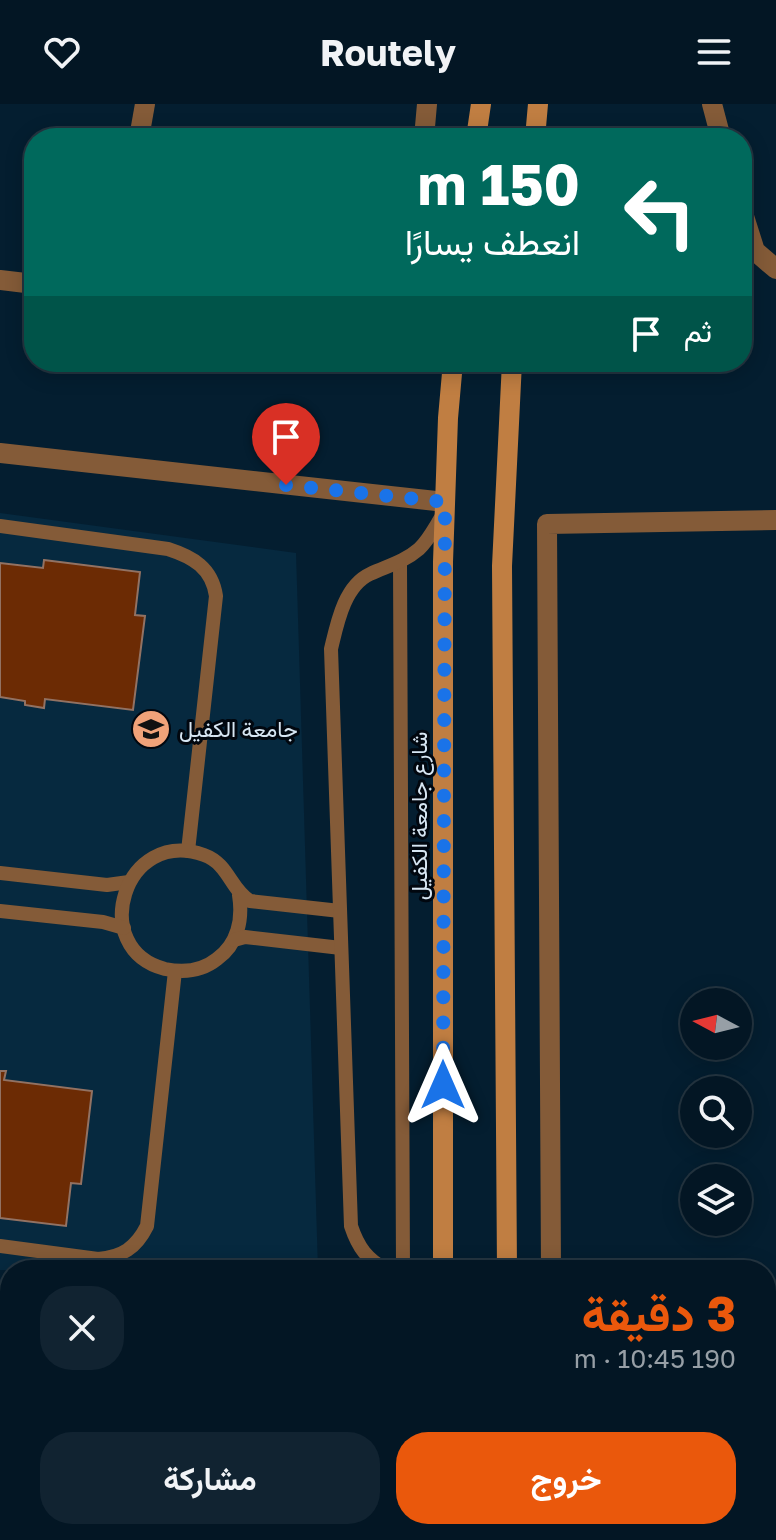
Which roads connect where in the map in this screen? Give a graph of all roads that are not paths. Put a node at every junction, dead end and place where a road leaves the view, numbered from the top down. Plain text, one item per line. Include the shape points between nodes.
1 (145, 104) edge
2 (427, 104) edge
3 (481, 104) edge
4 (538, 104) edge
5 (712, 104) edge
6 (141, 128) edge
7 (425, 128) edge
8 (477, 128) edge
9 (536, 128) edge
10 (718, 128) edge
11 (752, 242) edge
12 (776, 269) edge
13 (0, 280) edge
14 (24, 283) edge
15 (452, 372) edge
16 (512, 372) edge
17 (0, 453) edge
18 (444, 508) junction
19 (776, 520) edge
20 (0, 526) edge
21 (400, 563) junction
22 (188, 851) junction
23 (0, 873) edge
24 (129, 882) junction
25 (239, 895) junction
26 (0, 911) edge
27 (340, 911) junction
28 (124, 928) junction
29 (234, 940) junction
30 (341, 948) junction
31 (175, 971) junction
32 (0, 1246) edge
33 (371, 1260) edge
34 (403, 1260) edge
35 (443, 1260) edge
36 (507, 1260) edge
37 (551, 1260) edge

1 - 6 street
2 - 7 street
3 - 8 main road
4 - 9 main road
5 - 10 street
11 - 12 street
13 - 14 street
15 - 18 main road, شارع جامعة الكفيل
16 - 36 main road via 502,566
17 - 18 street
18 - 21 lane via 422,547
18 - 35 main road, شارع جامعة الكفيل
19 - 37 street via 547,524
20 - 22 lane via 168,549 209,572 216,596
21 - 27 lane via 366,576 350,593 331,649
21 - 34 lane
22 - 24 lane via 154,857
22 - 25 lane via 220,865
23 - 24 lane via 107,885
24 - 28 lane via 121,912
25 - 27 lane via 250,901
25 - 29 lane via 242,910
26 - 28 lane
27 - 30 lane
28 - 31 lane via 143,958
29 - 30 lane
29 - 31 lane via 209,965
30 - 33 lane via 351,1226 358,1247
31 - 32 lane via 147,1226 141,1238 122,1254 98,1259

